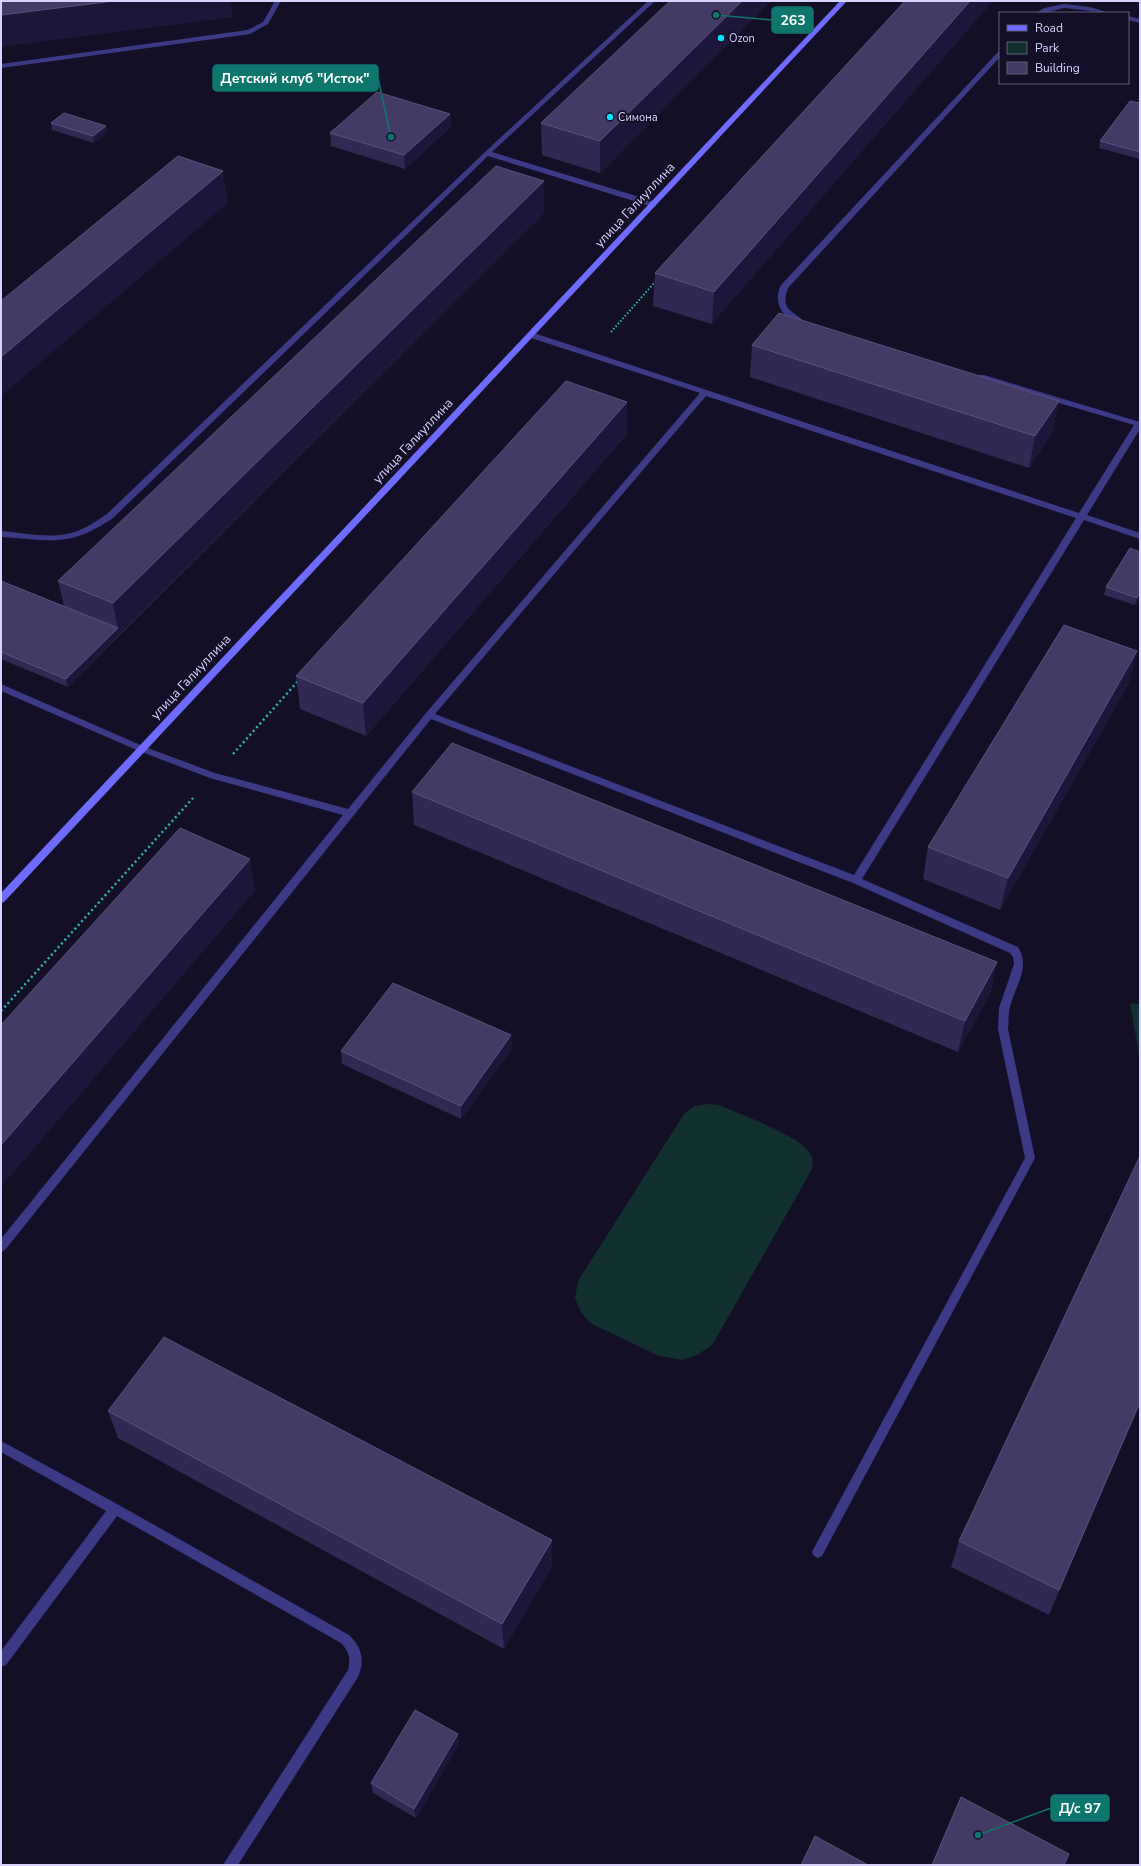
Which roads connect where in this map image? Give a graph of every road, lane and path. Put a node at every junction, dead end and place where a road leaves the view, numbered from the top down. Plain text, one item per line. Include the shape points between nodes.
1 (278, 1) edge
2 (652, 1) edge
3 (844, 1) edge
4 (1040, 12) edge
5 (1103, 12) edge
6 (1129, 18) edge
7 (1140, 21) edge
8 (999, 54) edge
9 (1, 66) edge
10 (486, 153) junction
11 (653, 204) junction
12 (659, 278) dead end
13 (806, 324) edge
14 (531, 335) junction
15 (591, 354) junction
16 (972, 374) edge
17 (705, 392) junction
18 (1139, 423) edge
19 (1082, 516) junction
20 (1, 534) edge
21 (1140, 536) edge
22 (303, 676) edge
23 (1, 687) edge
24 (429, 715) junction
25 (142, 749) junction
26 (213, 776) junction
27 (350, 813) junction
28 (856, 880) junction
29 (1, 899) edge
30 (1, 1011) edge
31 (1, 1247) edge
32 (1, 1446) edge
33 (115, 1508) junction
34 (818, 1552) dead end
35 (1, 1661) edge
36 (230, 1865) edge

1 - 9 lane via 266,23 250,32
2 - 10 lane
3 - 11 street, улица Галиуллина
4 - 5 lane via 1056,6 1072,5
6 - 7 lane
8 - 13 lane via 784,287 780,297 782,308 791,317
10 - 11 lane
10 - 20 lane via 110,516 74,537 54,540
11 - 14 street, улица Галиуллина
12 - 15 path
14 - 15 lane
14 - 25 street, улица Галиуллина
15 - 17 lane
16 - 18 lane
17 - 19 lane
17 - 24 lane
18 - 19 lane
19 - 21 lane
19 - 28 lane
22 - 26 path
23 - 25 lane
24 - 27 lane
24 - 28 lane
25 - 26 lane
25 - 29 street, улица Галиуллина
26 - 27 lane
26 - 30 path
27 - 31 lane
28 - 34 lane via 1014,950 1018,956 1019,964 1004,1008 1003,1029 1030,1158
32 - 33 lane
33 - 35 lane
33 - 36 lane via 346,1639 356,1654 352,1673

